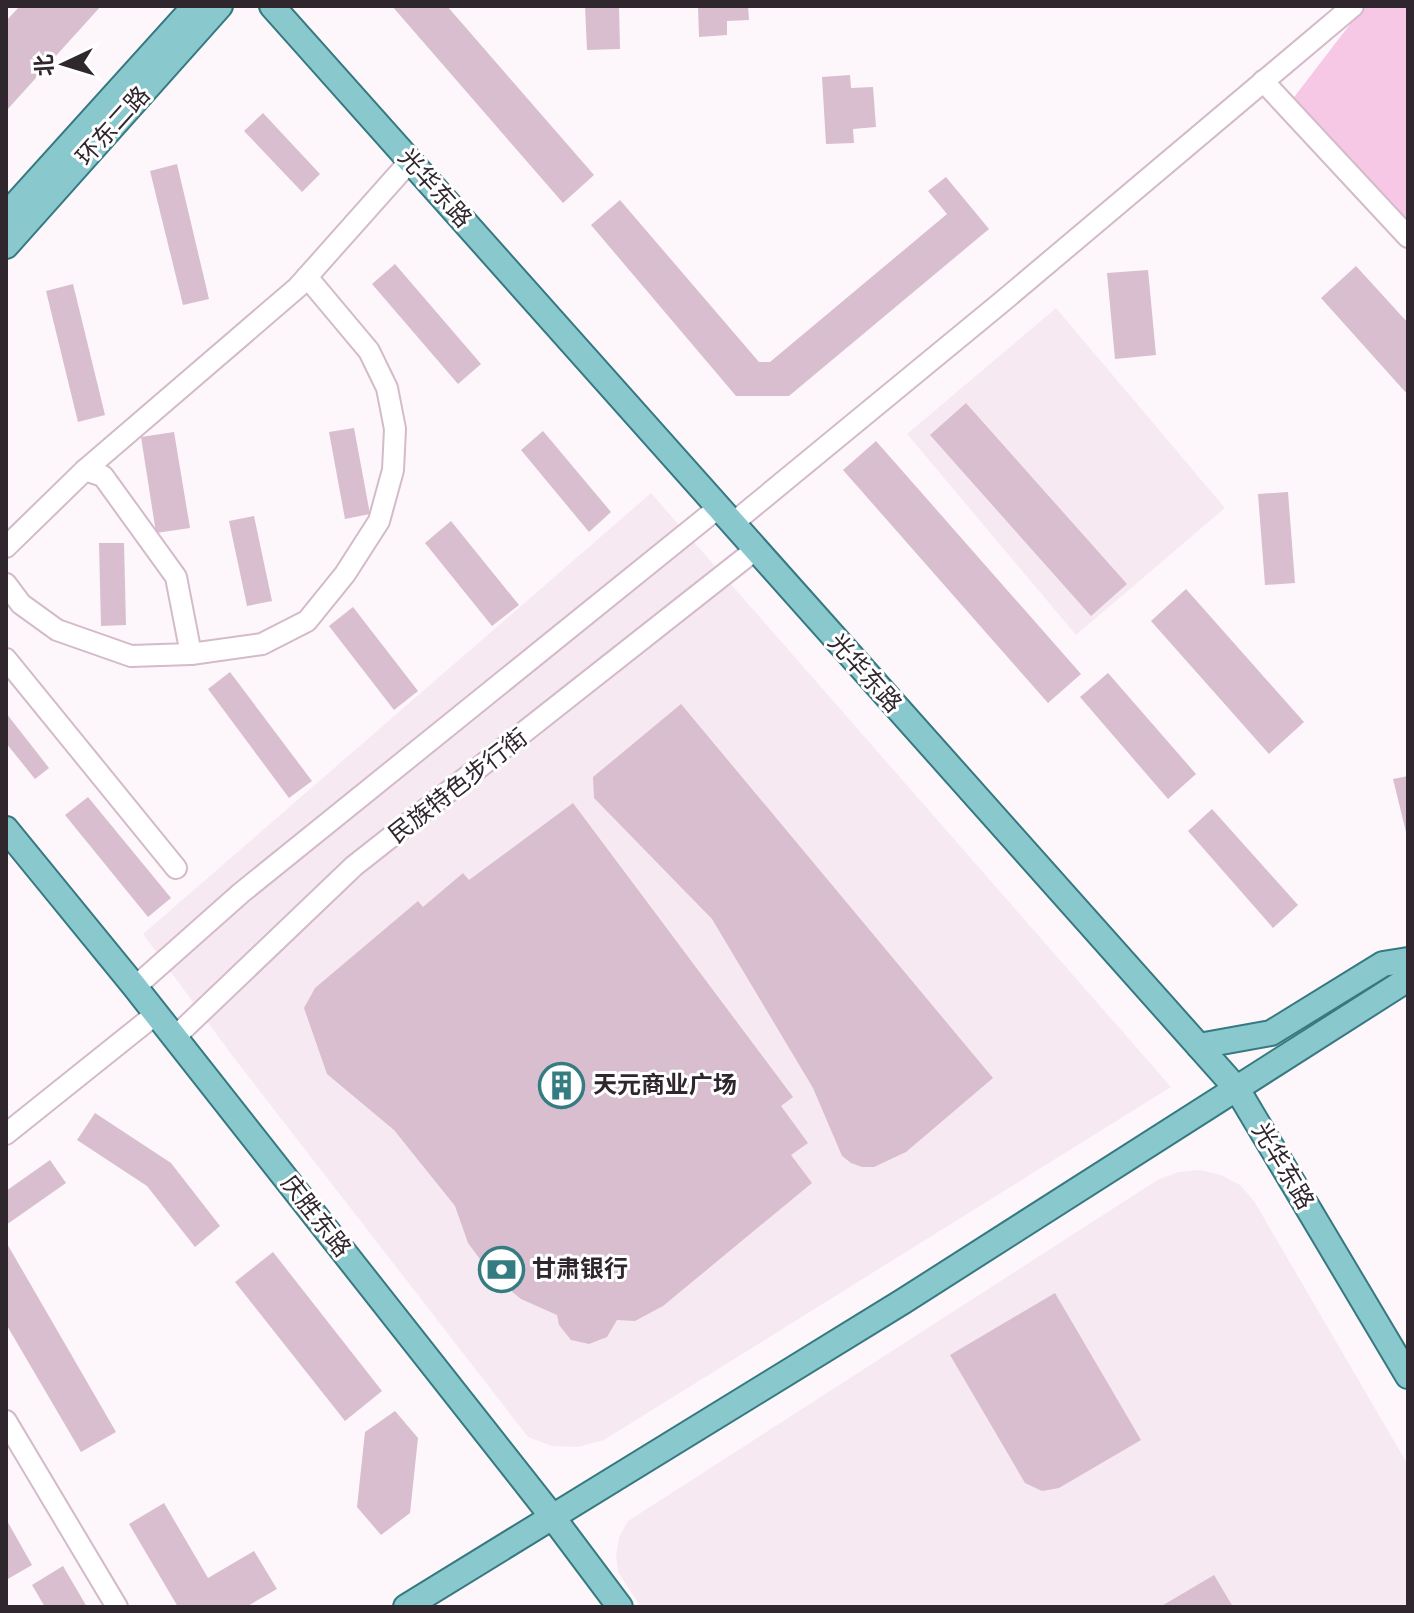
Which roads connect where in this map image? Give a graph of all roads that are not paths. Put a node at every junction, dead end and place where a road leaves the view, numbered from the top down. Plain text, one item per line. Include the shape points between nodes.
1 (195, 6) edge
2 (220, 6) edge
3 (272, 6) edge
4 (1353, 6) edge
5 (1263, 81) junction
6 (411, 160) junction
7 (6, 215) edge
8 (1408, 237) edge
9 (6, 246) edge
10 (307, 277) junction
11 (85, 470) junction
12 (725, 516) junction
13 (6, 547) edge
14 (755, 550) junction
15 (6, 584) edge
16 (191, 654) junction
17 (6, 659) edge
18 (6, 829) edge
19 (176, 868) dead end
20 (1408, 960) edge
21 (1408, 979) edge
22 (135, 987) junction
23 (156, 1014) junction
24 (175, 1037) junction
25 (1199, 1046) junction
26 (1237, 1089) junction
27 (6, 1134) edge
28 (1408, 1376) edge
29 (6, 1421) edge
30 (551, 1515) junction
31 (117, 1607) edge
32 (406, 1607) edge
33 (620, 1607) edge

1 - 7 main road, 环东二路
2 - 9 main road, 环东二路
3 - 6 main road, 光华东路
4 - 5 street
5 - 8 street
5 - 12 street via 991,312
6 - 10 street
6 - 12 main road, 光华东路
10 - 11 street
10 - 16 street via 369,351 387,388 395,429 393,470 379,521 307,621 262,644
11 - 13 street
11 - 16 street via 103,476 176,577
12 - 14 main road, 光华东路
12 - 22 street via 241,893
14 - 24 street, 民族特色步行街 via 354,866
14 - 25 main road, 光华东路
15 - 16 street via 21,604 57,630 131,656
17 - 19 street
18 - 22 main road, 庆胜东路
20 - 25 main road via 1383,964 1271,1033
21 - 26 main road
22 - 23 main road, 庆胜东路
23 - 24 main road, 庆胜东路
23 - 27 street
24 - 30 main road, 庆胜东路
25 - 26 main road, 光华东路
26 - 28 main road, 光华东路
26 - 30 main road via 902,1302
29 - 31 street
30 - 32 main road
30 - 33 main road, 庆胜东路

